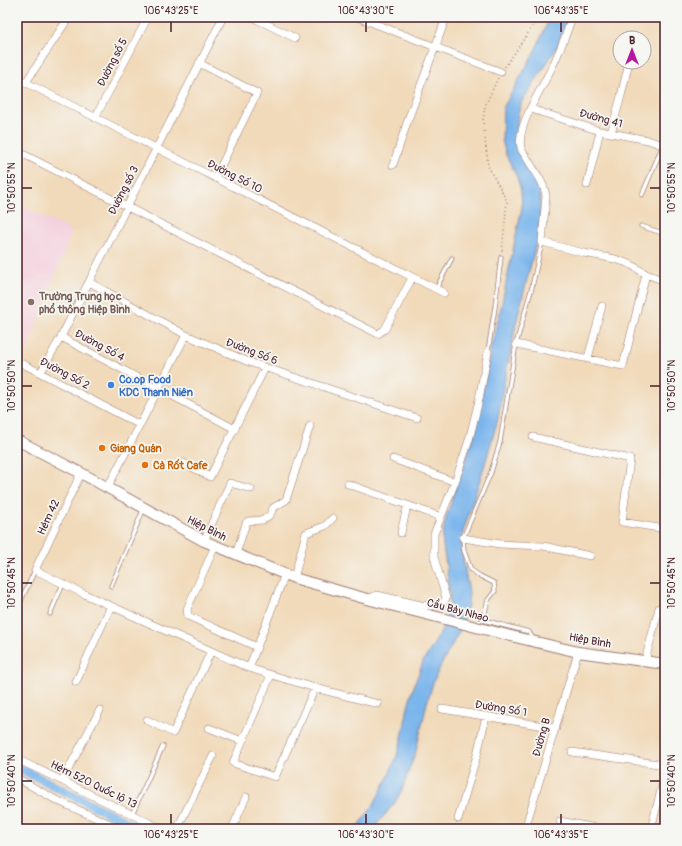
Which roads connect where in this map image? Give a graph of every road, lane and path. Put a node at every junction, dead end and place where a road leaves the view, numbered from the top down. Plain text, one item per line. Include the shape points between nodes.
1 (69, 17) edge
2 (148, 17) edge
3 (223, 17) edge
4 (252, 17) edge
5 (357, 17) edge
6 (379, 17) edge
7 (539, 17) edge
8 (572, 17) edge
9 (446, 18) edge
10 (377, 25) junction
11 (295, 38) dead end
12 (435, 48) junction
13 (199, 63) junction
14 (627, 70) edge
15 (501, 72) junction
16 (21, 80) edge
17 (17, 88) edge
18 (532, 109) junction
19 (95, 118) junction
20 (600, 131) junction
21 (611, 133) junction
22 (664, 146) edge
23 (156, 148) junction
24 (17, 151) edge
25 (393, 166) dead end
26 (215, 178) junction
27 (587, 185) dead end
28 (642, 195) dead end
29 (127, 206) junction
30 (641, 226) dead end
31 (665, 234) edge
32 (542, 242) junction
33 (452, 258) dead end
34 (501, 258) joint
35 (646, 274) junction
36 (412, 278) junction
37 (665, 281) edge
38 (89, 282) junction
39 (436, 289) junction
40 (444, 293) dead end
41 (602, 306) dead end
42 (186, 335) junction
43 (61, 337) junction
44 (516, 344) junction
45 (488, 352) joint
46 (588, 358) junction
47 (23, 364) dead end
48 (264, 368) junction
49 (41, 372) junction
50 (158, 389) junction
51 (417, 418) dead end
52 (140, 425) junction
53 (310, 426) dead end
54 (235, 429) junction
55 (534, 436) dead end
56 (17, 440) edge
57 (393, 459) dead end
58 (184, 463) dead end
59 (81, 472) junction
60 (455, 482) junction
61 (348, 484) dead end
62 (108, 487) junction
63 (251, 489) dead end
64 (407, 506) junction
65 (144, 507) junction
66 (440, 517) junction
67 (333, 518) dead end
68 (665, 529) edge
69 (401, 533) dead end
70 (463, 538) junction
71 (204, 541) junction
72 (215, 546) junction
73 (236, 554) junction
74 (590, 556) dead end
75 (35, 570) junction
76 (289, 576) junction
77 (63, 584) junction
78 (111, 586) dead end
79 (367, 598) junction
80 (111, 606) junction
81 (399, 607) joint
82 (659, 608) dead end
83 (17, 609) edge
84 (50, 614) dead end
85 (511, 636) joint
86 (535, 642) junction
87 (257, 647) junction
88 (211, 651) junction
89 (578, 652) junction
90 (645, 661) junction
91 (665, 664) edge
92 (249, 668) junction
93 (271, 675) junction
94 (76, 682) dead end
95 (315, 688) junction
96 (378, 704) dead end
97 (442, 709) dead end
98 (100, 710) dead end
99 (486, 716) junction
100 (147, 720) dead end
101 (209, 728) dead end
102 (556, 728) junction
103 (242, 741) junction
104 (163, 746) dead end
105 (572, 752) dead end
106 (213, 756) dead end
107 (17, 759) edge
108 (665, 765) edge
109 (665, 774) edge
110 (17, 778) edge
111 (62, 781) junction
112 (246, 797) dead end
113 (132, 815) junction
114 (458, 819) dead end
115 (560, 820) dead end
116 (121, 829) edge
117 (162, 829) edge
118 (177, 829) edge
119 (232, 829) edge
120 (527, 829) edge
121 (601, 829) edge
122 (651, 829) edge

1 - 16 street
2 - 19 street, Đường số 5
3 - 13 street, Đường số 3
4 - 11 street
5 - 10 street
6 - 10 street
7 - 15 path
8 - 18 street via 551,71
9 - 12 street
10 - 12 street
12 - 15 street
12 - 25 street
13 - 23 street, Đường số 3
13 - 26 street via 257,93
14 - 21 street
15 - 34 path via 483,114 488,166 507,201
16 - 17 street
16 - 19 street, Đường Số 10
18 - 20 street, Đường 41
18 - 32 street via 524,122 520,147 545,189
19 - 23 street, Đường Số 10
20 - 21 street, Đường 41
20 - 27 street
21 - 22 street, Đường 41 via 648,140
22 - 28 lane
23 - 26 street, Đường Số 10
23 - 29 street, Đường số 3
24 - 29 street
26 - 36 street, Đường Số 10
29 - 36 street via 378,334 385,329
29 - 38 street, Đường số 3
30 - 31 lane
32 - 35 street via 615,259 630,264
32 - 44 lane
33 - 39 lane
34 - 45 lane
35 - 37 street
35 - 46 street via 623,366
36 - 39 street, Đường Số 10
38 - 42 street, Đường Số 6
38 - 43 street, Đường số 3
39 - 40 street, Đường Số 10
41 - 46 street
42 - 48 street, Đường Số 6
42 - 50 street
43 - 49 street, Đường số 3
43 - 50 street, Đường Số 4
44 - 46 street
44 - 70 lane via 497,456
45 - 60 street via 469,440
47 - 49 street, Đường Số 2
48 - 51 street, Đường Số 6
48 - 54 street
49 - 52 street, Đường Số 2
50 - 52 street
50 - 54 street, Đường Số 4
52 - 62 street
53 - 73 street via 286,500 273,508 270,515 263,520 246,523
54 - 58 street via 210,477
55 - 68 street via 630,459 622,522
56 - 59 main road, Hiệp Bình
57 - 60 street
59 - 62 main road, Hiệp Bình
59 - 75 street, Hẻm 42
60 - 66 street
61 - 64 street
62 - 65 main road, Hiệp Bình
63 - 71 street via 230,483
64 - 66 street
64 - 69 street
65 - 71 main road, Hiệp Bình
65 - 78 lane
66 - 79 street via 434,534 434,557 446,598 442,605 421,605 377,595
67 - 76 street via 325,526 306,533
70 - 74 street via 500,544 543,546
70 - 86 lane via 464,551 471,570 494,583 495,591 488,600 483,620 529,632
71 - 72 main road, Hiệp Bình
72 - 73 main road, Hiệp Bình
72 - 87 street via 187,614
73 - 76 main road, Hiệp Bình
75 - 77 street
75 - 83 lane
76 - 79 main road, Hiệp Bình
76 - 87 street
77 - 80 street
77 - 84 lane
79 - 81 main road, Hiệp Bình
80 - 88 street
80 - 94 street
81 - 85 main road, Cầu Bảy Nhạo
82 - 90 street
85 - 86 main road, Hiệp Bình
86 - 89 main road, Hiệp Bình
87 - 92 street
88 - 92 street
88 - 100 street via 173,732
89 - 90 main road, Hiệp Bình
89 - 102 street, Đường B
90 - 91 main road, Hiệp Bình
92 - 93 street
93 - 95 street
93 - 103 street
95 - 96 street
95 - 103 street via 276,778 233,763
97 - 99 street, Đường Số 1
98 - 111 street
99 - 102 street, Đường Số 1
99 - 114 street
101 - 103 street
102 - 120 street, Đường B
104 - 113 lane
105 - 108 street
106 - 118 street
107 - 111 street, Hẻm 520 Quốc lộ 13
109 - 122 street
110 - 116 street via 56,800
111 - 113 street, Hẻm 520 Quốc lộ 13
112 - 119 street
113 - 117 street, Hẻm 520 Quốc lộ 13
115 - 121 street

